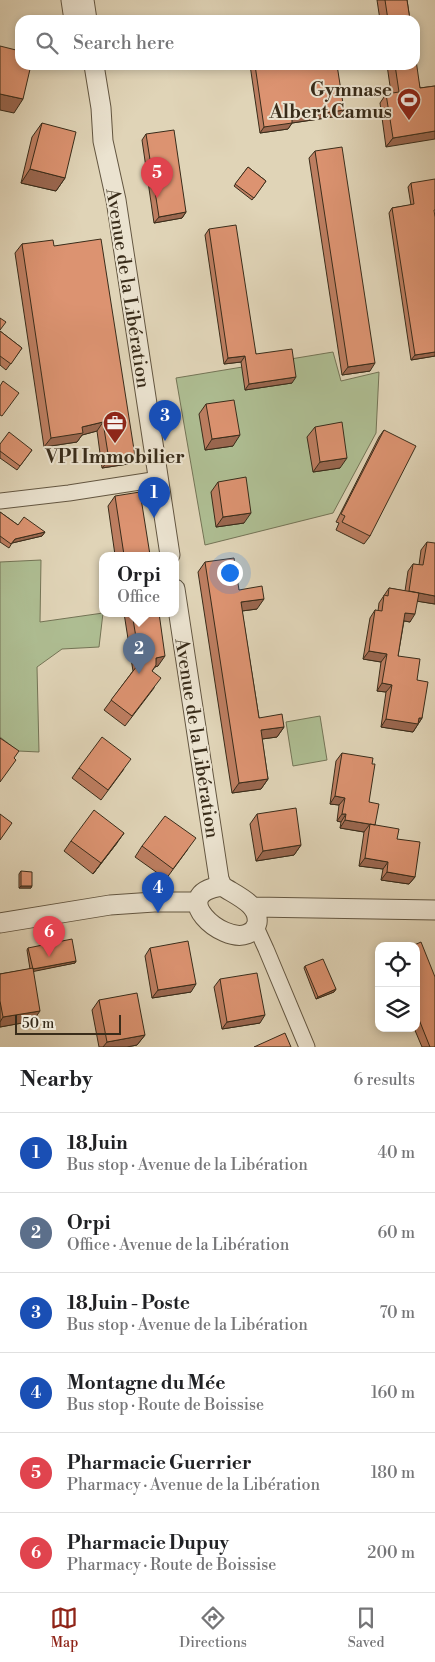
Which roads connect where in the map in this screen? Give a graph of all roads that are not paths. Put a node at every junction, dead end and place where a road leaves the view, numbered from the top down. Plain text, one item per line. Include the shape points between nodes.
1 (71, 0) edge
2 (84, 0) edge
3 (73, 15) edge
4 (86, 15) edge
5 (82, 70) edge
6 (95, 70) edge
7 (103, 141) junction
8 (159, 479) junction
9 (0, 501) edge
10 (170, 552) edge
11 (179, 615) edge
12 (222, 886) junction
13 (198, 902) junction
14 (253, 907) junction
15 (435, 910) edge
16 (0, 923) edge
17 (256, 927) junction
18 (307, 1047) edge

1 - 3 street
2 - 4 street
5 - 7 street, Avenue de la Libération via 88,110
6 - 7 street, Avenue de la Libération
7 - 8 street, Avenue de la Libération via 116,200
8 - 9 street
8 - 10 street, Avenue de la Libération
11 - 12 street, Avenue de la Libération
12 - 13 street via 210,888
12 - 14 street
13 - 16 street via 110,905
13 - 17 street via 198,910 204,918 227,933 237,936
14 - 15 street
14 - 17 street via 257,914
17 - 18 street

